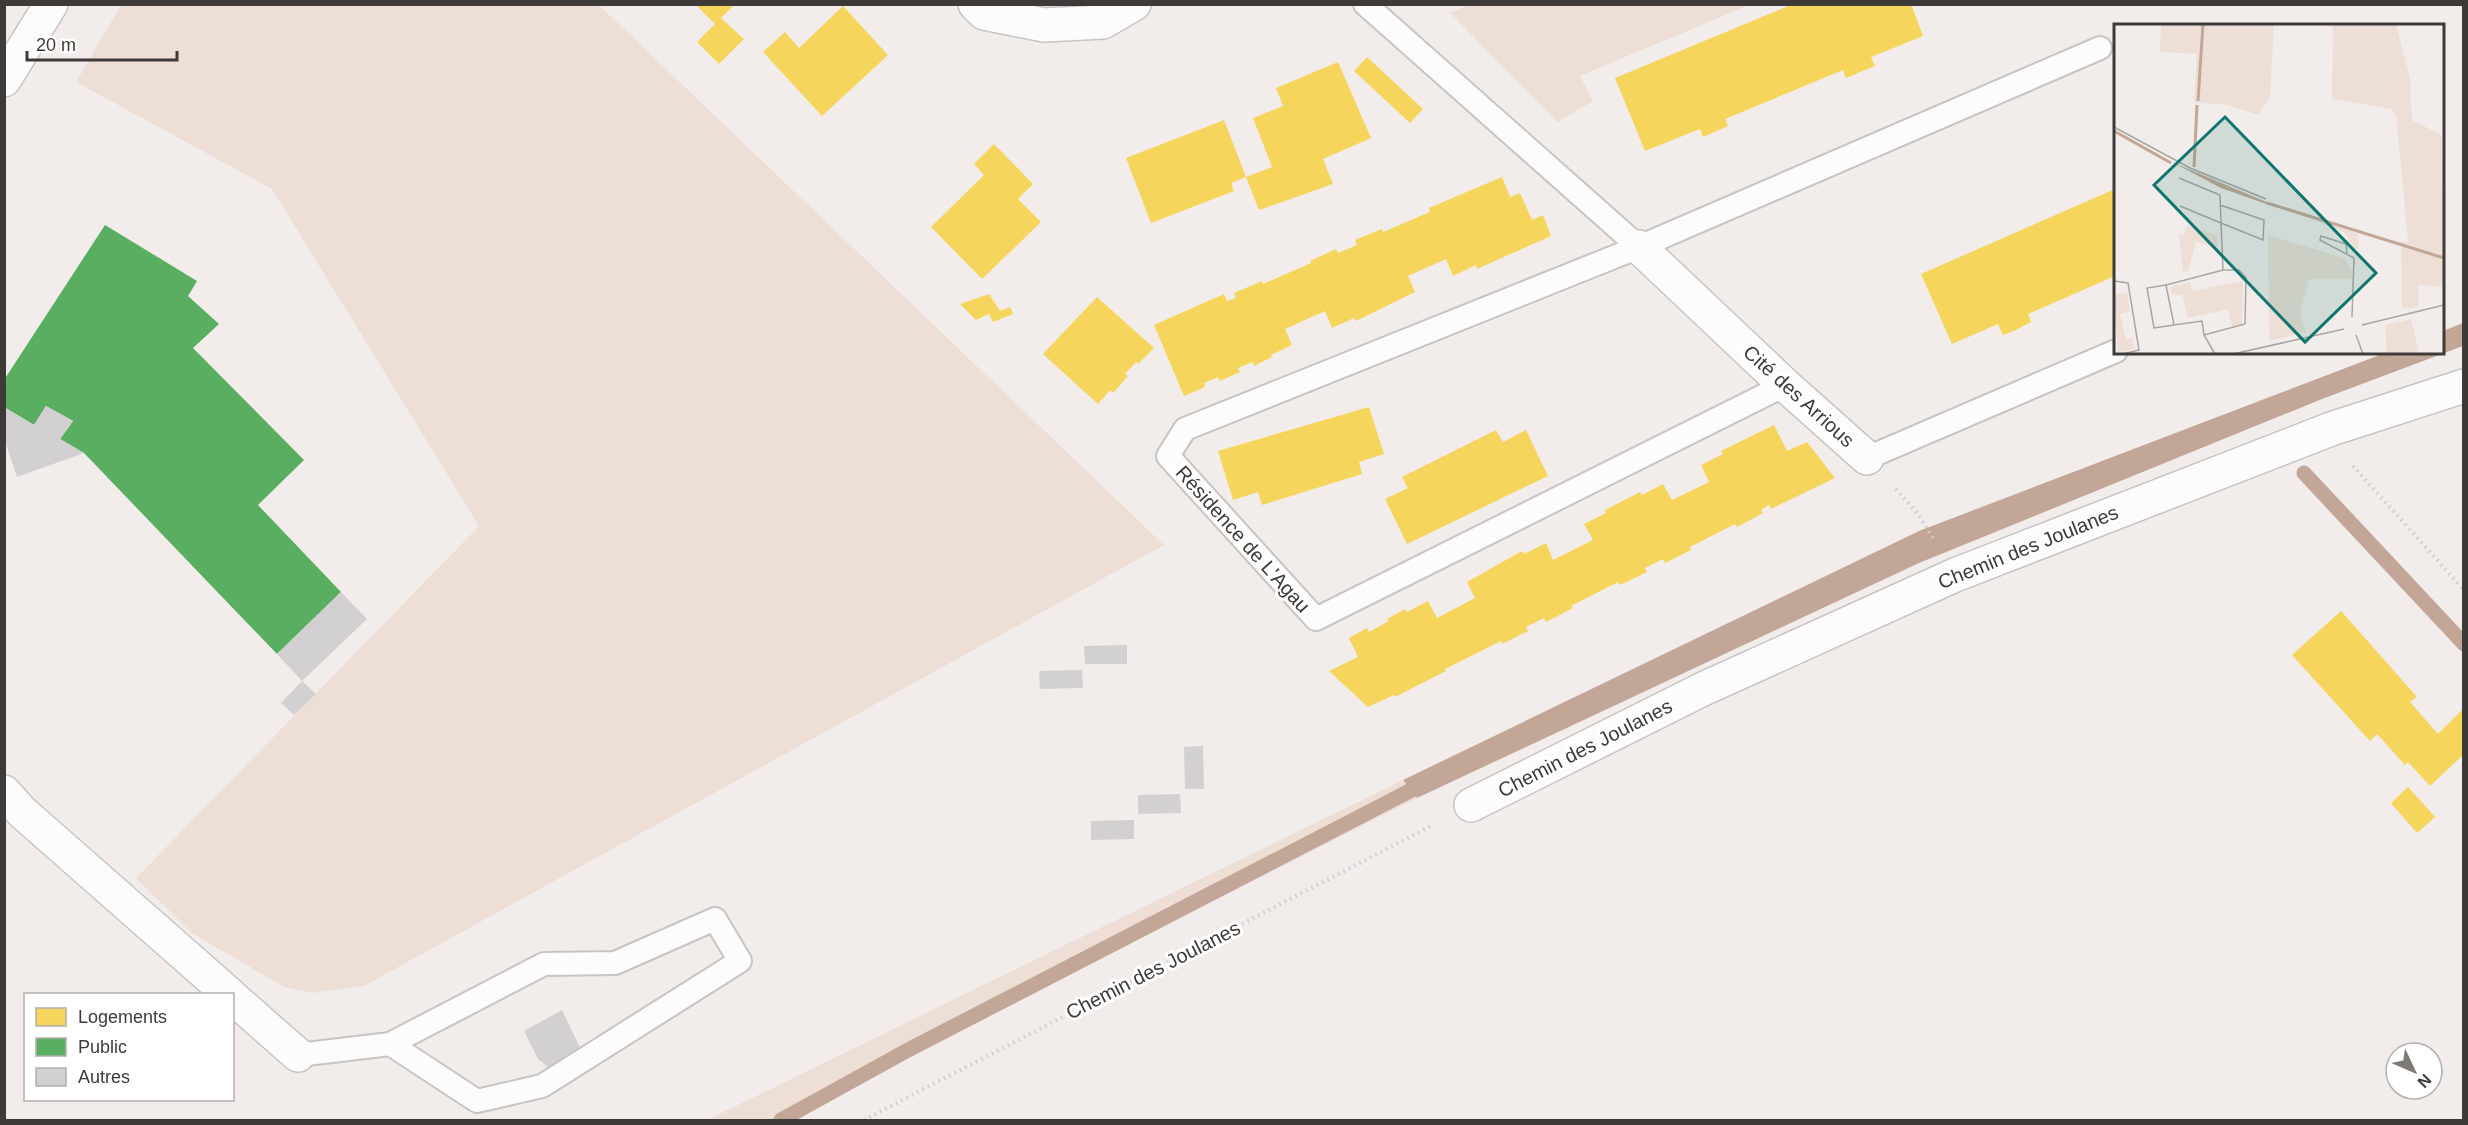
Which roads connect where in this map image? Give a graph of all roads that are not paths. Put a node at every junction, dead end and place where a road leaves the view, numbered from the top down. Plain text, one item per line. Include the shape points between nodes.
1 (51, 4) edge
2 (975, 4) edge
3 (1134, 4) edge
4 (1365, 4) edge
5 (2100, 48) dead end
6 (4, 80) edge
7 (1639, 247) junction
8 (2114, 351) edge
9 (1785, 385) junction
10 (2463, 386) edge
11 (1867, 458) joint
12 (4, 792) edge
13 (1471, 805) road end
14 (228, 993) edge
15 (234, 999) edge
16 (390, 1044) junction
17 (298, 1055) joint

1 - 6 street
2 - 3 street via 984,13 1044,25 1102,22
4 - 7 lane, Cité des Arrious
5 - 7 lane
7 - 9 street, Cité des Arrious
7 - 9 lane, Résidence de L'Agau via 1185,429 1168,456 1316,619
8 - 11 lane, Cité des Arrious
9 - 11 street, Cité des Arrious
10 - 13 street, Chemin des Joulanes via 2331,429 1955,575 1703,689
12 - 14 street
15 - 17 street
16 - 16 lane via 477,1101 542,1086 740,961 715,919 615,963 544,964
16 - 17 lane

